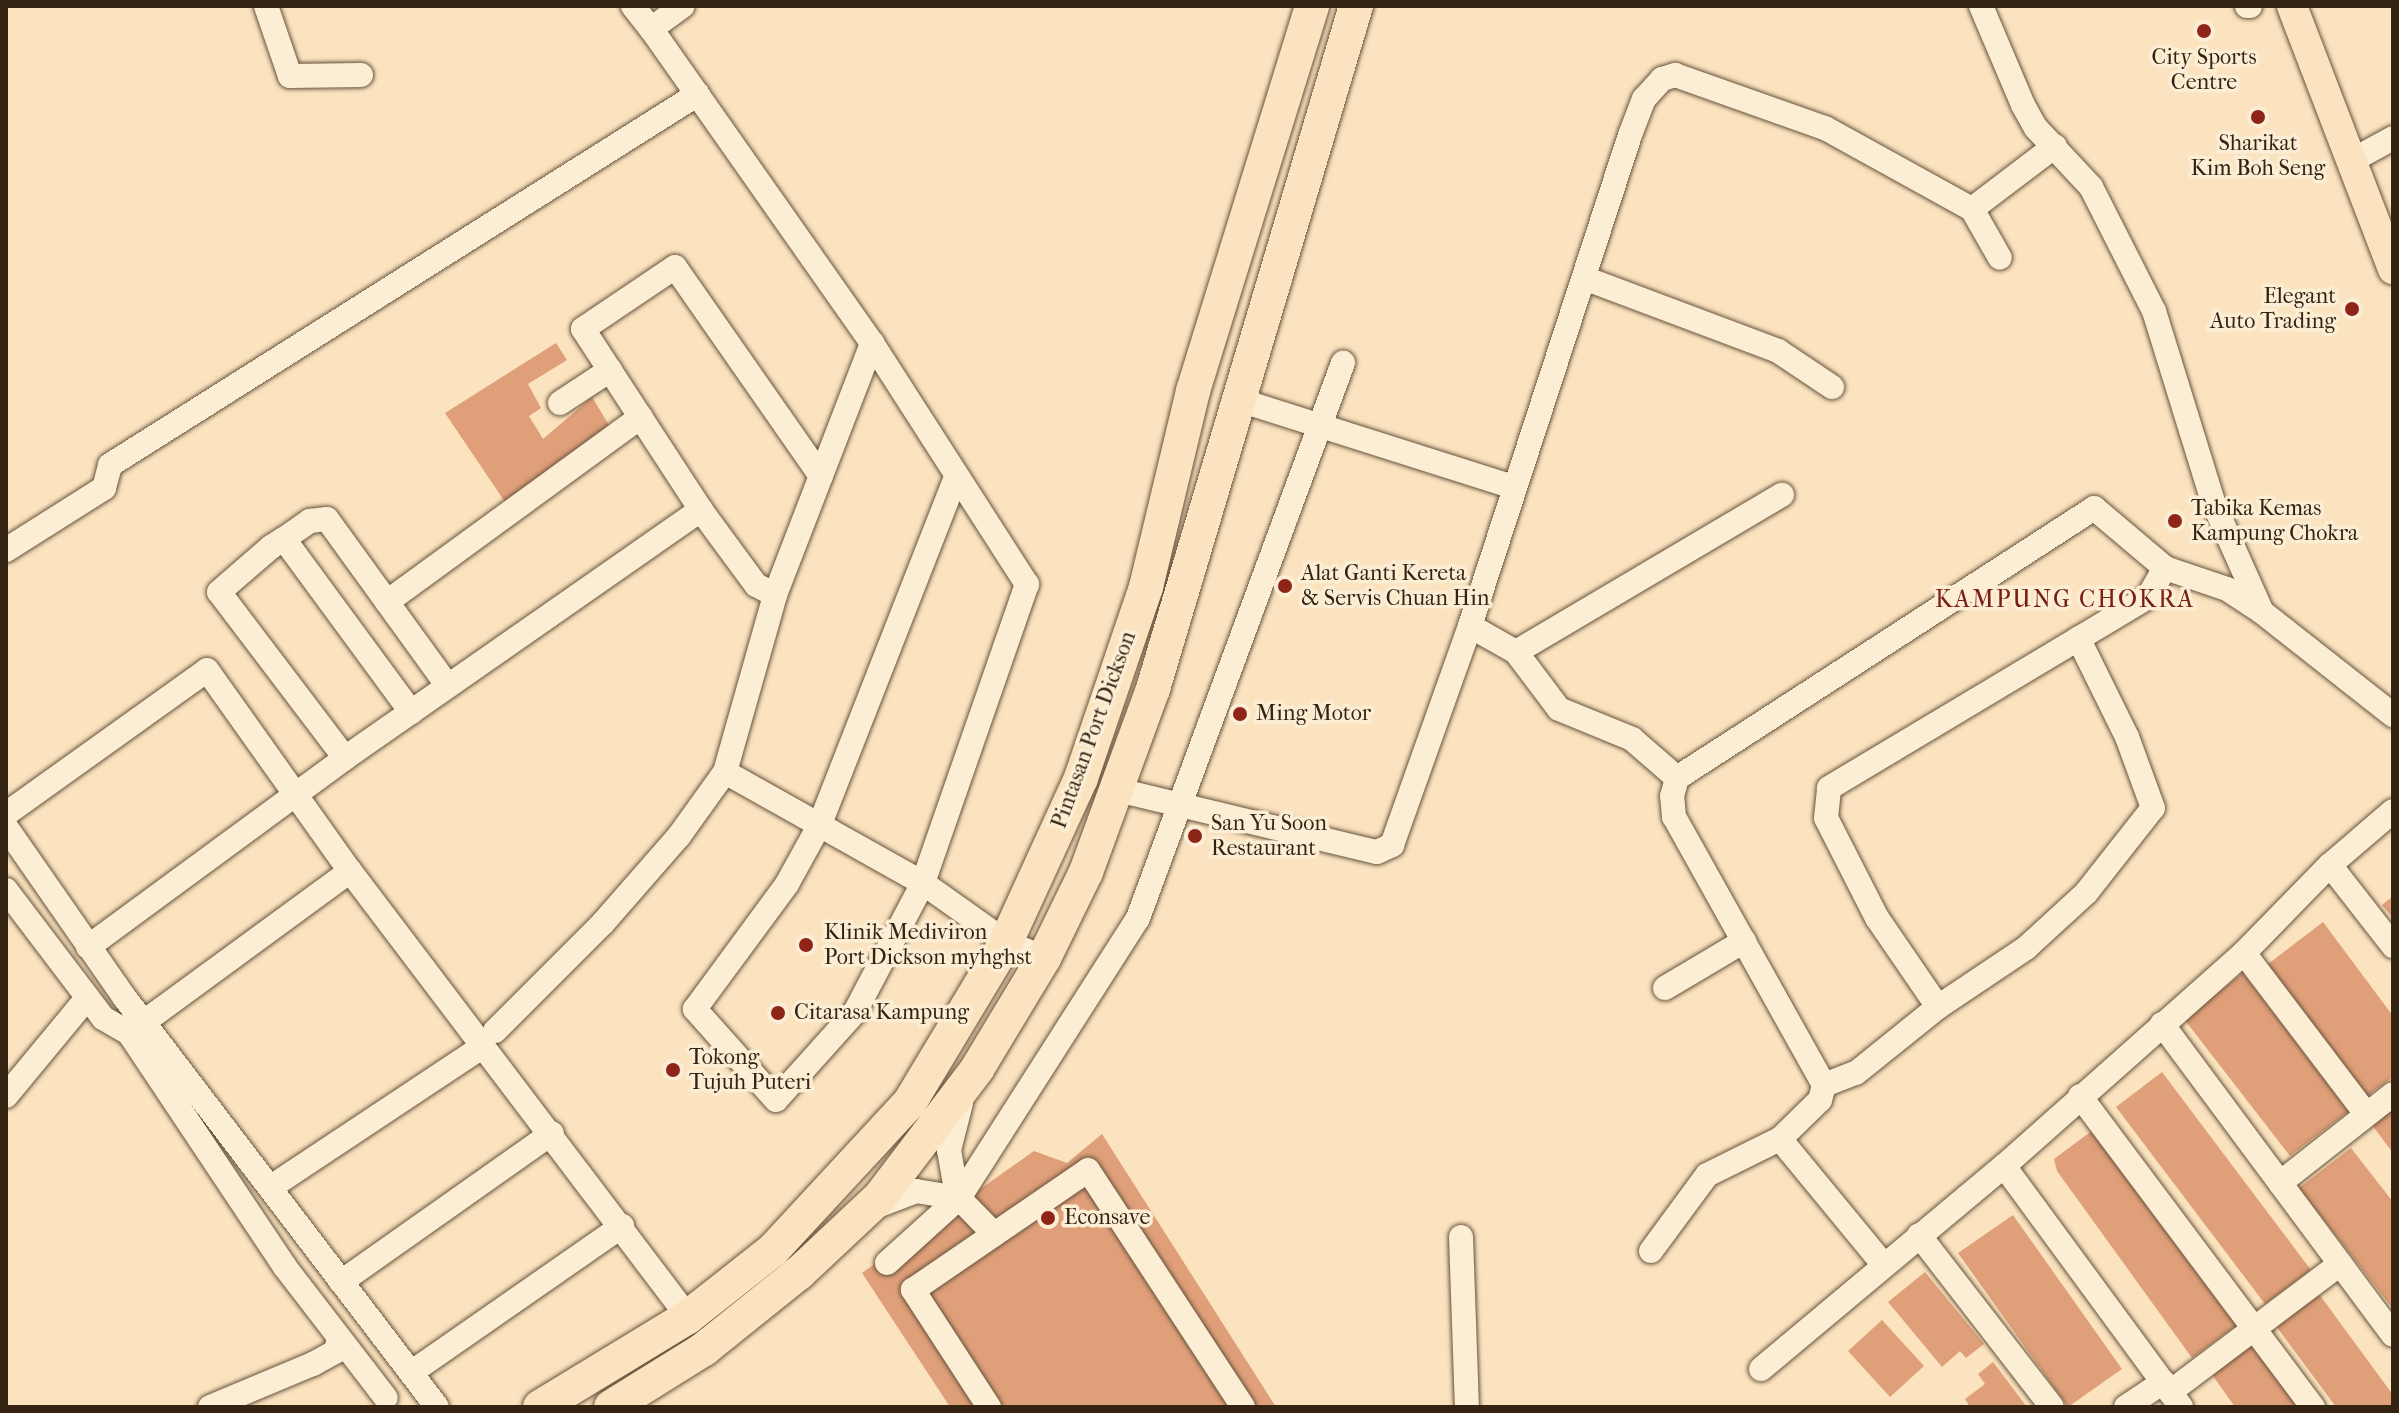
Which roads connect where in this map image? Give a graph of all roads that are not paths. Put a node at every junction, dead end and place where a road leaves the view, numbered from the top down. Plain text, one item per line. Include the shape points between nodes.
1 (266, 6) edge
2 (633, 6) edge
3 (683, 6) edge
4 (1312, 6) edge
5 (1356, 6) edge
6 (1981, 6) edge
7 (2292, 6) edge
8 (651, 29) junction
9 (361, 75) dead end
10 (698, 94) junction
11 (2393, 138) edge
12 (2055, 146) junction
13 (2351, 161) junction
14 (1972, 209) junction
15 (1238, 249) junction
16 (2000, 258) dead end
17 (2393, 269) edge
18 (1584, 278) junction
19 (872, 343) junction
20 (1343, 363) dead end
21 (610, 370) junction
22 (1832, 387) dead end
23 (1236, 399) junction
24 (560, 403) dead end
25 (641, 417) junction
26 (1316, 427) junction
27 (821, 476) junction
28 (956, 477) junction
29 (1513, 487) junction
30 (1782, 495) dead end
31 (701, 510) junction
32 (284, 539) junction
33 (6, 550) edge
34 (2165, 568) junction
35 (1146, 587) junction
36 (775, 595) junction
37 (387, 602) junction
38 (2262, 612) junction
39 (1470, 626) junction
40 (2078, 638) junction
41 (1516, 652) junction
42 (448, 686) junction
43 (411, 712) junction
44 (2393, 715) edge
45 (345, 758) junction
46 (725, 772) junction
47 (1677, 778) junction
48 (1118, 790) junction
49 (297, 794) junction
50 (1184, 804) junction
51 (2393, 811) edge
52 (6, 814) edge
53 (820, 824) junction
54 (6, 827) edge
55 (2330, 865) junction
56 (350, 871) junction
57 (923, 883) junction
58 (6, 890) edge
59 (1744, 941) junction
60 (1006, 942) junction
61 (2393, 946) edge
62 (88, 947) junction
63 (2244, 953) junction
64 (1044, 958) junction
65 (1665, 988) dead end
66 (87, 998) junction
67 (1938, 1007) junction
68 (2162, 1024) junction
69 (137, 1027) junction
70 (489, 1039) junction
71 (977, 1069) junction
72 (1824, 1085) junction
73 (2393, 1094) edge
74 (6, 1096) edge
75 (2080, 1096) junction
76 (2366, 1114) junction
77 (552, 1133) junction
78 (1780, 1139) junction
79 (2004, 1166) junction
80 (2280, 1183) junction
81 (271, 1187) junction
82 (959, 1198) junction
83 (862, 1214) junction
84 (622, 1226) junction
85 (994, 1234) junction
86 (1919, 1235) junction
87 (1461, 1237) dead end
88 (1651, 1251) dead end
89 (887, 1263) dead end
90 (2340, 1264) junction
91 (1884, 1265) junction
92 (341, 1282) junction
93 (688, 1317) junction
94 (2254, 1329) junction
95 (2393, 1335) edge
96 (338, 1342) junction
97 (1761, 1369) dead end
98 (412, 1372) junction
99 (2171, 1394) edge
100 (386, 1398) dead end
101 (210, 1407) edge
102 (437, 1407) edge
103 (540, 1407) edge
104 (611, 1407) edge
105 (989, 1407) edge
106 (1243, 1407) edge
107 (1467, 1407) edge
108 (2052, 1407) edge
109 (2126, 1407) edge
110 (2313, 1407) edge

1 - 9 street via 290,76
2 - 8 street
3 - 8 street
4 - 15 highway, Pintasan Port Dickson
5 - 23 highway, Pintasan Port Dickson
6 - 12 street via 2023,105
7 - 13 main road
8 - 10 street
10 - 19 street
10 - 33 street via 110,465 104,488
11 - 13 street
12 - 14 street
12 - 38 street via 2091,187 2154,311 2213,502
13 - 17 main road
14 - 16 street
14 - 18 street via 1825,128 1668,76 1644,99
15 - 23 highway via 1215,374 1221,390
15 - 35 highway, Pintasan Port Dickson via 1193,391
18 - 22 street via 1778,351
18 - 29 street
19 - 27 street
19 - 28 street
20 - 26 street
21 - 24 street
21 - 25 street
21 - 27 street via 583,329 675,267
23 - 26 street
23 - 35 highway via 1218,404 1206,419 1175,526
23 - 48 highway, Pintasan Port Dickson
25 - 31 street
25 - 37 street
26 - 29 street
26 - 50 street
27 - 36 street
28 - 53 street
28 - 57 street via 1027,584
29 - 39 street
30 - 41 street
31 - 36 street via 756,585
31 - 42 street
32 - 37 street via 310,521 327,519
32 - 43 street
32 - 45 street via 219,592
34 - 38 street via 2227,589
34 - 40 street via 2148,597
34 - 47 street via 2094,508
35 - 60 highway, Pintasan Port Dickson via 1081,778
36 - 46 street
37 - 42 street
38 - 44 street
39 - 41 street
39 - 50 street via 1392,845 1377,852
40 - 67 street via 2127,737 2153,808 2086,893 2026,948
40 - 67 street via 1829,788 1826,818 1877,918
41 - 47 street via 1559,709 1632,739
42 - 43 street
43 - 45 street
45 - 49 street
46 - 53 street
46 - 70 street via 679,836 603,923
47 - 59 street via 1674,817
48 - 50 street via 1168,806
48 - 64 highway, Pintasan Port Dickson
49 - 52 street via 207,670
49 - 56 street
49 - 62 street
50 - 82 street via 1138,918
51 - 55 street
53 - 57 street
53 - 57 street via 787,884 695,1009 776,1100 855,1012
54 - 62 street
55 - 61 street
55 - 63 street
56 - 69 street
56 - 70 street
57 - 60 street
58 - 66 street
59 - 65 street
59 - 72 street
60 - 64 street
60 - 93 highway, Pintasan Port Dickson via 910,1102 773,1250
62 - 69 street
63 - 68 street
63 - 76 street
64 - 71 highway, Pintasan Port Dickson
66 - 69 street via 103,1018
66 - 74 street
67 - 72 street via 1856,1073
68 - 75 street
68 - 80 street
69 - 81 street
69 - 96 street
70 - 77 street
70 - 81 street
71 - 82 street via 952,1123 949,1150
71 - 83 highway, Pintasan Port Dickson
72 - 78 street via 1820,1100
73 - 76 street
75 - 79 street
75 - 94 street
76 - 80 street
77 - 84 street
77 - 92 street
78 - 88 street via 1707,1175
78 - 91 street
79 - 86 street
79 - 99 street
80 - 90 street
81 - 92 street
82 - 83 street via 916,1191
82 - 85 street
82 - 89 street
83 - 104 highway, Pintasan Port Dickson via 704,1349
84 - 93 street
84 - 98 street
85 - 105 street via 913,1290
85 - 106 street via 1088,1170
86 - 91 street
86 - 108 street
87 - 107 street
90 - 94 street
90 - 95 street
91 - 97 street
92 - 98 street
93 - 103 highway, Pintasan Port Dickson
94 - 99 street
94 - 110 street
96 - 100 street
96 - 101 street via 336,1351 313,1364
98 - 102 street
99 - 109 street

